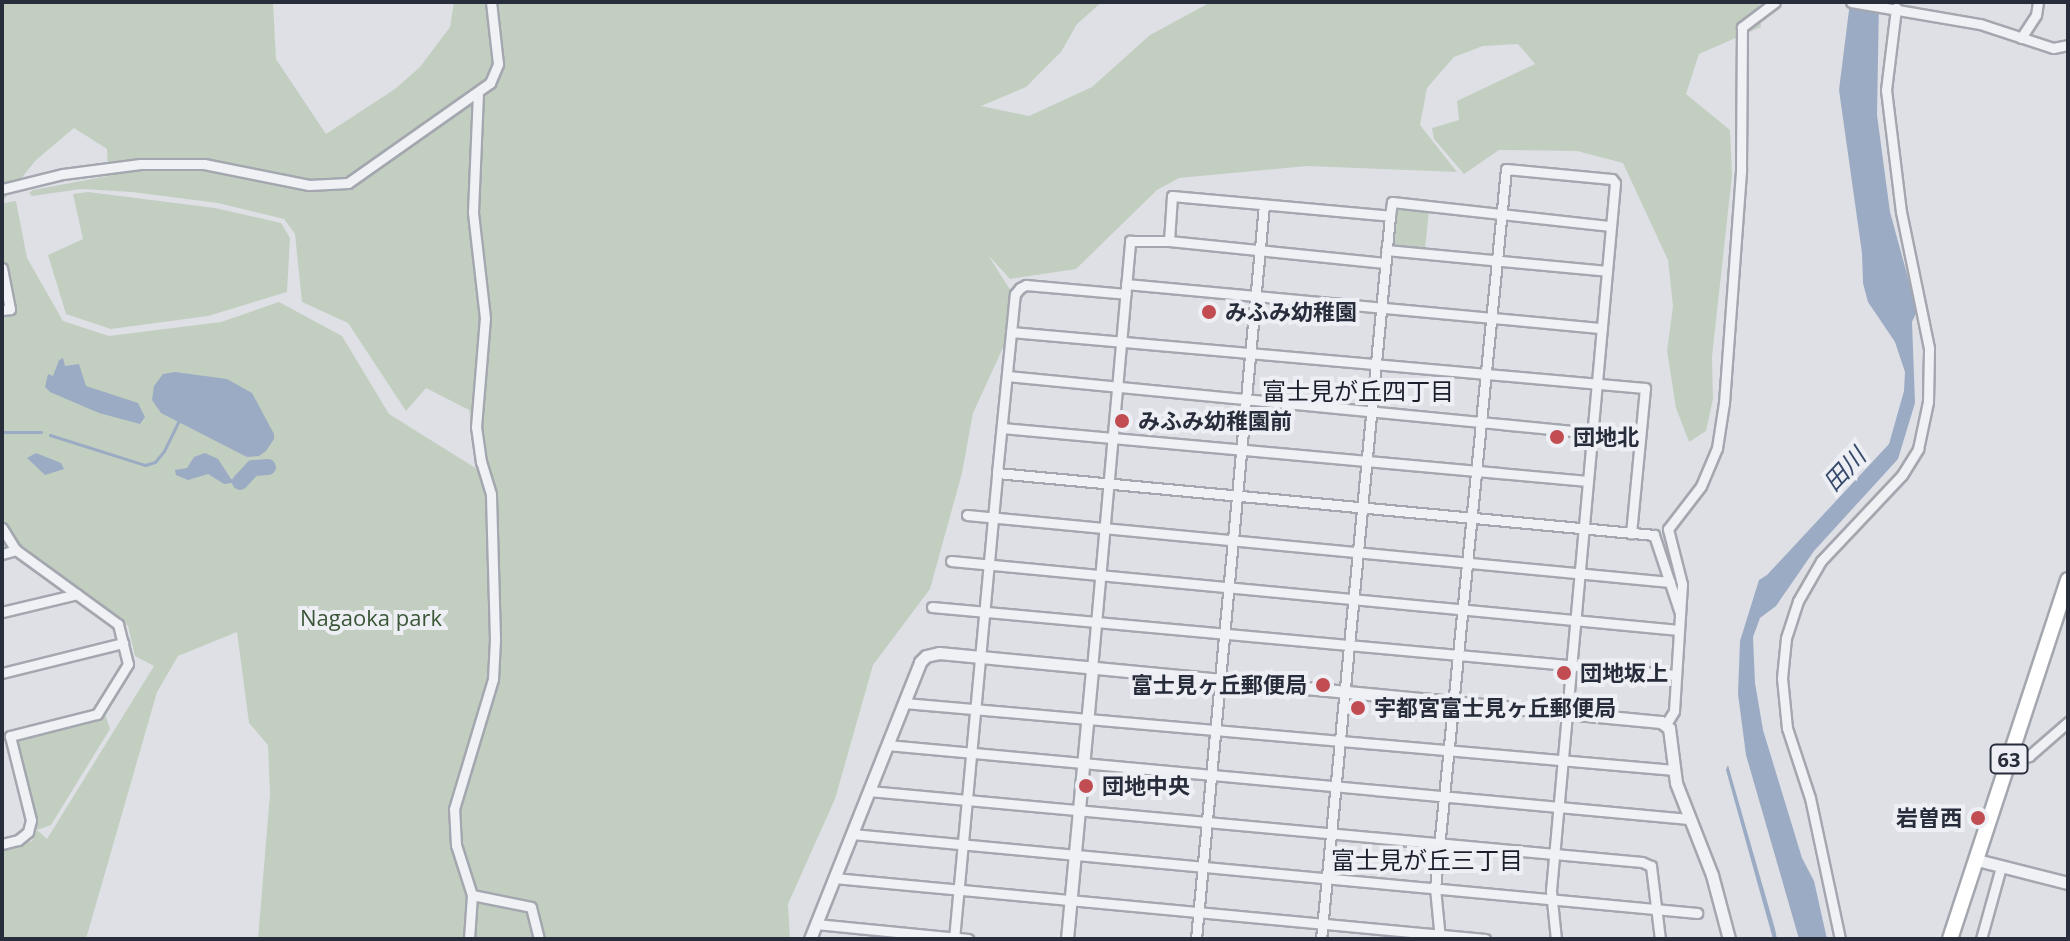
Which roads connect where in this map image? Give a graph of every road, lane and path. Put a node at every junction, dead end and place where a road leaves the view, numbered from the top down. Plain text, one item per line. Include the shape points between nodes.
1 (491, 2) edge
2 (1775, 2) edge
3 (1851, 2) edge
4 (2038, 2) edge
5 (1895, 8) junction
6 (2021, 38) junction
7 (2068, 45) edge
8 (478, 95) junction
9 (5, 188) edge
10 (2, 201) edge
11 (1264, 205) junction
12 (1501, 214) junction
13 (1390, 216) junction
14 (1611, 226) junction
15 (1169, 241) junction
16 (1260, 250) junction
17 (1386, 250) junction
18 (1496, 260) junction
19 (1385, 263) junction
20 (2, 268) edge
21 (1607, 271) junction
22 (1126, 289) junction
23 (1256, 297) junction
24 (1380, 309) junction
25 (2, 310) edge
26 (1490, 318) junction
27 (1602, 328) junction
28 (1011, 332) junction
29 (1123, 340) junction
30 (1251, 352) junction
31 (1376, 362) junction
32 (1485, 374) junction
33 (1007, 376) junction
34 (1597, 383) junction
35 (1119, 389) junction
36 (1246, 401) junction
37 (1371, 412) junction
38 (1481, 423) junction
39 (1002, 428) junction
40 (1593, 433) junction
41 (1114, 437) junction
42 (1242, 449) junction
43 (1366, 462) junction
44 (1476, 472) junction
45 (997, 473) junction
46 (1588, 481) junction
47 (1110, 484) junction
48 (1237, 496) junction
49 (1361, 508) junction
50 (967, 515) dead end
51 (993, 518) junction
52 (1471, 518) junction
53 (2, 528) edge
54 (1583, 528) junction
55 (1105, 529) junction
56 (1631, 533) junction
57 (1233, 540) junction
58 (16, 550) junction
59 (1357, 553) junction
60 (2, 554) edge
61 (951, 561) dead end
62 (989, 564) junction
63 (1467, 565) junction
64 (1579, 574) junction
65 (1101, 575) junction
66 (2068, 580) edge
67 (1670, 582) junction
68 (1229, 587) junction
69 (77, 594) junction
70 (1353, 598) junction
71 (932, 607) dead end
72 (1463, 609) junction
73 (985, 610) junction
74 (2, 612) edge
75 (1680, 613) junction
76 (1575, 620) junction
77 (1096, 621) junction
78 (1679, 630) junction
79 (1224, 634) junction
80 (123, 643) junction
81 (1348, 646) junction
82 (1458, 656) junction
83 (980, 658) junction
84 (1570, 666) junction
85 (1092, 669) junction
86 (2, 673) edge
87 (1676, 675) junction
88 (1220, 681) junction
89 (1344, 692) junction
90 (904, 703) junction
91 (1454, 703) junction
92 (976, 708) junction
93 (1566, 714) junction
94 (1087, 717) junction
95 (2068, 722) edge
96 (1666, 724) junction
97 (1215, 730) junction
98 (6, 737) edge
99 (1339, 741) junction
100 (887, 745) junction
101 (1450, 750) junction
102 (971, 752) junction
103 (1562, 761) junction
104 (2008, 761) junction
105 (1083, 763) junction
106 (1674, 770) junction
107 (1211, 773) junction
108 (1335, 785) junction
109 (869, 791) junction
110 (1445, 795) junction
111 (967, 800) junction
112 (1558, 807) junction
113 (1079, 809) junction
114 (1689, 819) junction
115 (1207, 820) junction
116 (1331, 832) junction
117 (852, 834) junction
118 (1440, 841) junction
119 (2, 844) edge
120 (963, 844) junction
121 (1554, 853) junction
122 (1075, 855) junction
123 (1977, 860) junction
124 (1203, 866) junction
125 (2001, 867) junction
126 (834, 878) junction
127 (1327, 878) junction
128 (2068, 883) edge
129 (1435, 888) junction
130 (959, 889) junction
131 (472, 895) junction
132 (1551, 899) junction
133 (1071, 900) junction
134 (1657, 909) junction
135 (1198, 912) junction
136 (1697, 913) dead end
137 (1322, 922) junction
138 (816, 924) junction
139 (1440, 937) edge
140 (954, 938) edge
141 (469, 939) edge
142 (539, 939) edge
143 (810, 939) edge
144 (968, 939) edge
145 (1067, 939) edge
146 (1196, 939) edge
147 (1321, 939) edge
148 (1485, 939) edge
149 (1556, 939) edge
150 (1660, 939) edge
151 (1729, 939) edge
152 (1840, 939) edge
153 (1950, 939) edge
154 (1981, 939) edge

1 - 8 street via 498,64
2 - 75 street via 1742,27 1741,169 1724,403 1717,448 1701,486 1668,529 1682,584
3 - 5 street
4 - 6 street
5 - 6 street via 1980,24
5 - 152 street via 1886,90 1901,212 1929,348 1928,402 1918,449 1902,475 1821,561 1798,601 1786,638 1782,678 1787,728 1829,876
6 - 7 street via 2053,48
8 - 9 street via 348,183 309,185 204,164 140,164
8 - 131 street via 473,212 485,318 476,427 491,494 495,639 493,679 454,809 456,845
9 - 10 street
11 - 13 street
11 - 15 street via 1172,196
11 - 16 street
12 - 13 street via 1392,202
12 - 14 street
12 - 14 street via 1506,169 1612,179
12 - 18 street
13 - 17 street
14 - 21 street
15 - 16 street
15 - 22 street via 1130,241
16 - 19 street
16 - 23 street
17 - 18 street
17 - 19 street
18 - 21 street
18 - 26 street
19 - 24 street
20 - 25 street via 10,309
21 - 27 street
22 - 23 street
22 - 28 street via 1026,285 1015,294
22 - 29 street
23 - 24 street
23 - 30 street
24 - 26 street
24 - 31 street
26 - 27 street
26 - 32 street
27 - 34 street
28 - 29 street
28 - 33 street
29 - 30 street
29 - 35 street
30 - 31 street
30 - 36 street
31 - 32 street
31 - 37 street
32 - 34 street
32 - 38 street
33 - 35 street
33 - 39 street
34 - 40 street
34 - 56 street via 1645,388
35 - 36 street
35 - 41 street
36 - 37 street
36 - 42 street
37 - 38 street
37 - 43 street
38 - 40 street
38 - 44 street
39 - 41 street
39 - 45 street
40 - 46 street
41 - 42 street
41 - 47 street
42 - 43 street
42 - 48 street
43 - 44 street
43 - 49 street
44 - 46 street
44 - 52 street
45 - 47 street
45 - 51 street
46 - 54 street
47 - 48 street
47 - 55 street
48 - 49 street
48 - 57 street
49 - 52 street
49 - 59 street
50 - 51 street
51 - 55 street
51 - 62 street
52 - 54 street
52 - 63 street
53 - 58 street
54 - 56 street
54 - 64 street
55 - 57 street
55 - 65 street
56 - 67 street via 1654,535
57 - 59 street
57 - 68 street
58 - 60 street
58 - 69 street
59 - 63 street
59 - 70 street
61 - 62 street
62 - 65 street
62 - 73 street
63 - 64 street
63 - 72 street
64 - 67 street
64 - 76 street
65 - 68 street
65 - 77 street
66 - 104 main road, 63
67 - 75 street
68 - 70 street
68 - 79 street
69 - 74 street
69 - 80 street via 118,624
70 - 72 street
70 - 81 street
71 - 73 street
72 - 76 street
72 - 82 street
73 - 77 street
73 - 83 street
75 - 78 street
76 - 78 street
76 - 84 street
77 - 79 street
77 - 85 street
78 - 87 street
79 - 81 street
79 - 88 street
80 - 86 street
80 - 98 street via 128,664 97,714
81 - 82 street
81 - 89 street
82 - 84 street
82 - 91 street
83 - 85 street
83 - 90 street via 926,656
83 - 92 street
84 - 87 street
84 - 93 street
85 - 88 street
85 - 94 street
87 - 96 street via 1674,711
88 - 89 street
88 - 97 street
89 - 91 street
89 - 99 street
90 - 92 street
90 - 100 street
91 - 93 street
91 - 101 street
92 - 94 street
92 - 102 street
93 - 96 street
93 - 103 street
94 - 97 street
94 - 105 street
95 - 104 street via 2029,756
96 - 106 street
97 - 99 street
97 - 107 street
98 - 119 street via 31,820 28,832
99 - 101 street
99 - 108 street
100 - 102 street
100 - 109 street
101 - 103 street
101 - 110 street
102 - 105 street
102 - 111 street
103 - 106 street
103 - 112 street
104 - 123 main road, 63
105 - 107 street
105 - 113 street
106 - 114 street
107 - 108 street
107 - 115 street
108 - 110 street
108 - 116 street
109 - 111 street
109 - 117 street
110 - 112 street
110 - 118 street
111 - 113 street
111 - 120 street
112 - 114 street
112 - 121 street
113 - 115 street
113 - 122 street
114 - 151 street via 1712,875
115 - 116 street
115 - 124 street
116 - 118 street
116 - 127 street
117 - 120 street
117 - 126 street
118 - 121 street
118 - 129 street
120 - 122 street
120 - 130 street
121 - 132 street
121 - 134 street via 1651,866
122 - 124 street
122 - 133 street
123 - 125 street
123 - 153 main road, 63
124 - 127 street
124 - 135 street
125 - 128 street
125 - 154 street
126 - 130 street
126 - 138 street
127 - 129 street
127 - 137 street
129 - 132 street
129 - 139 street
130 - 133 street
130 - 140 street
131 - 141 street
131 - 142 street via 531,907
132 - 134 street
132 - 149 street
133 - 135 street
133 - 145 street
134 - 136 street
134 - 150 street
135 - 137 street
135 - 146 street
137 - 139 street
137 - 147 street
138 - 140 street
138 - 143 street
139 - 148 street
140 - 144 street

